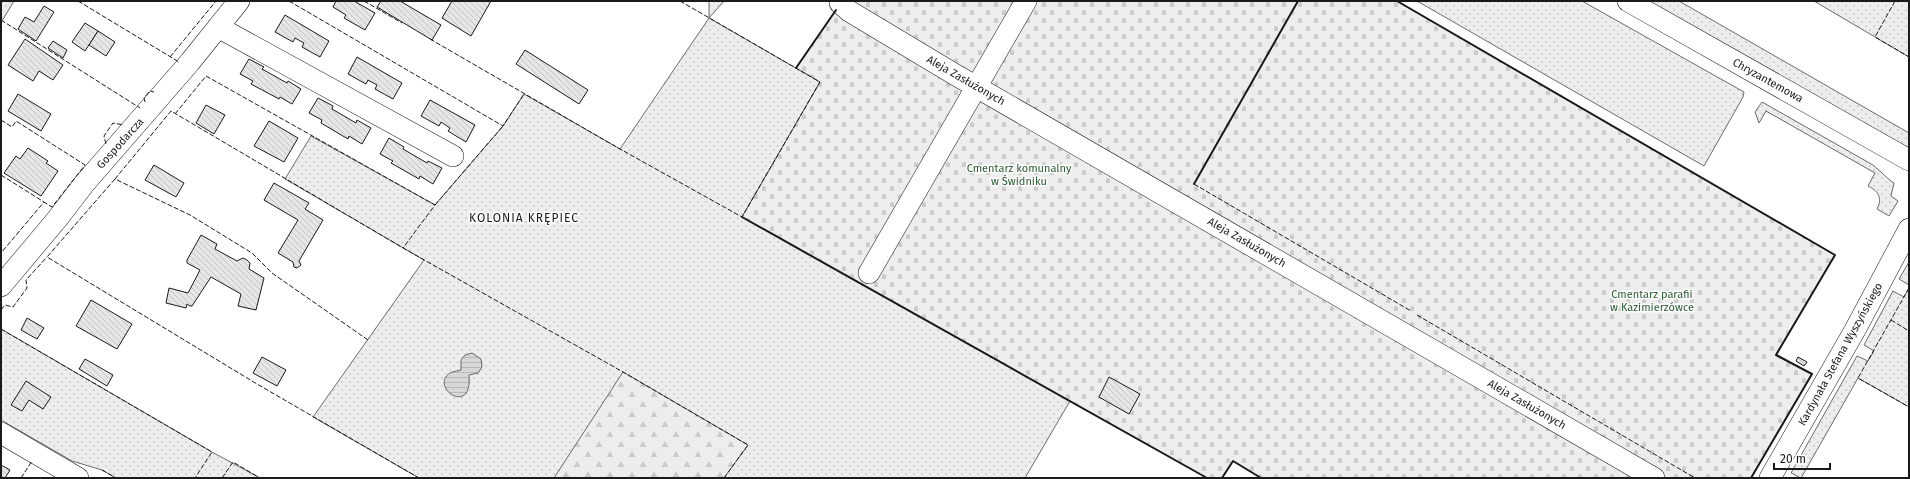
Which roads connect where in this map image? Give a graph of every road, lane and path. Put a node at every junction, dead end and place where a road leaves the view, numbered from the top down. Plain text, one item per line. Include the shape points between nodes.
1 (239, 1) edge
2 (1026, 1) edge
3 (1628, 1) edge
4 (840, 4) dead end
5 (218, 27) junction
6 (977, 86) junction
7 (453, 156) dead end
8 (1909, 160) edge
9 (1909, 229) edge
10 (868, 273) dead end
11 (1, 286) edge
12 (1, 433) edge
13 (1778, 475) edge
14 (78, 478) edge
15 (1654, 478) edge

1 - 5 street, Gospodarcza
2 - 6 street
3 - 8 street, Chryzantemowa
4 - 6 street, Aleja Zasłużonych
5 - 7 street
5 - 11 street, Gospodarcza
6 - 10 street
6 - 15 street, Aleja Zasłużonych
9 - 13 street, Kardynała Stefana Wyszyńskiego
12 - 14 street

